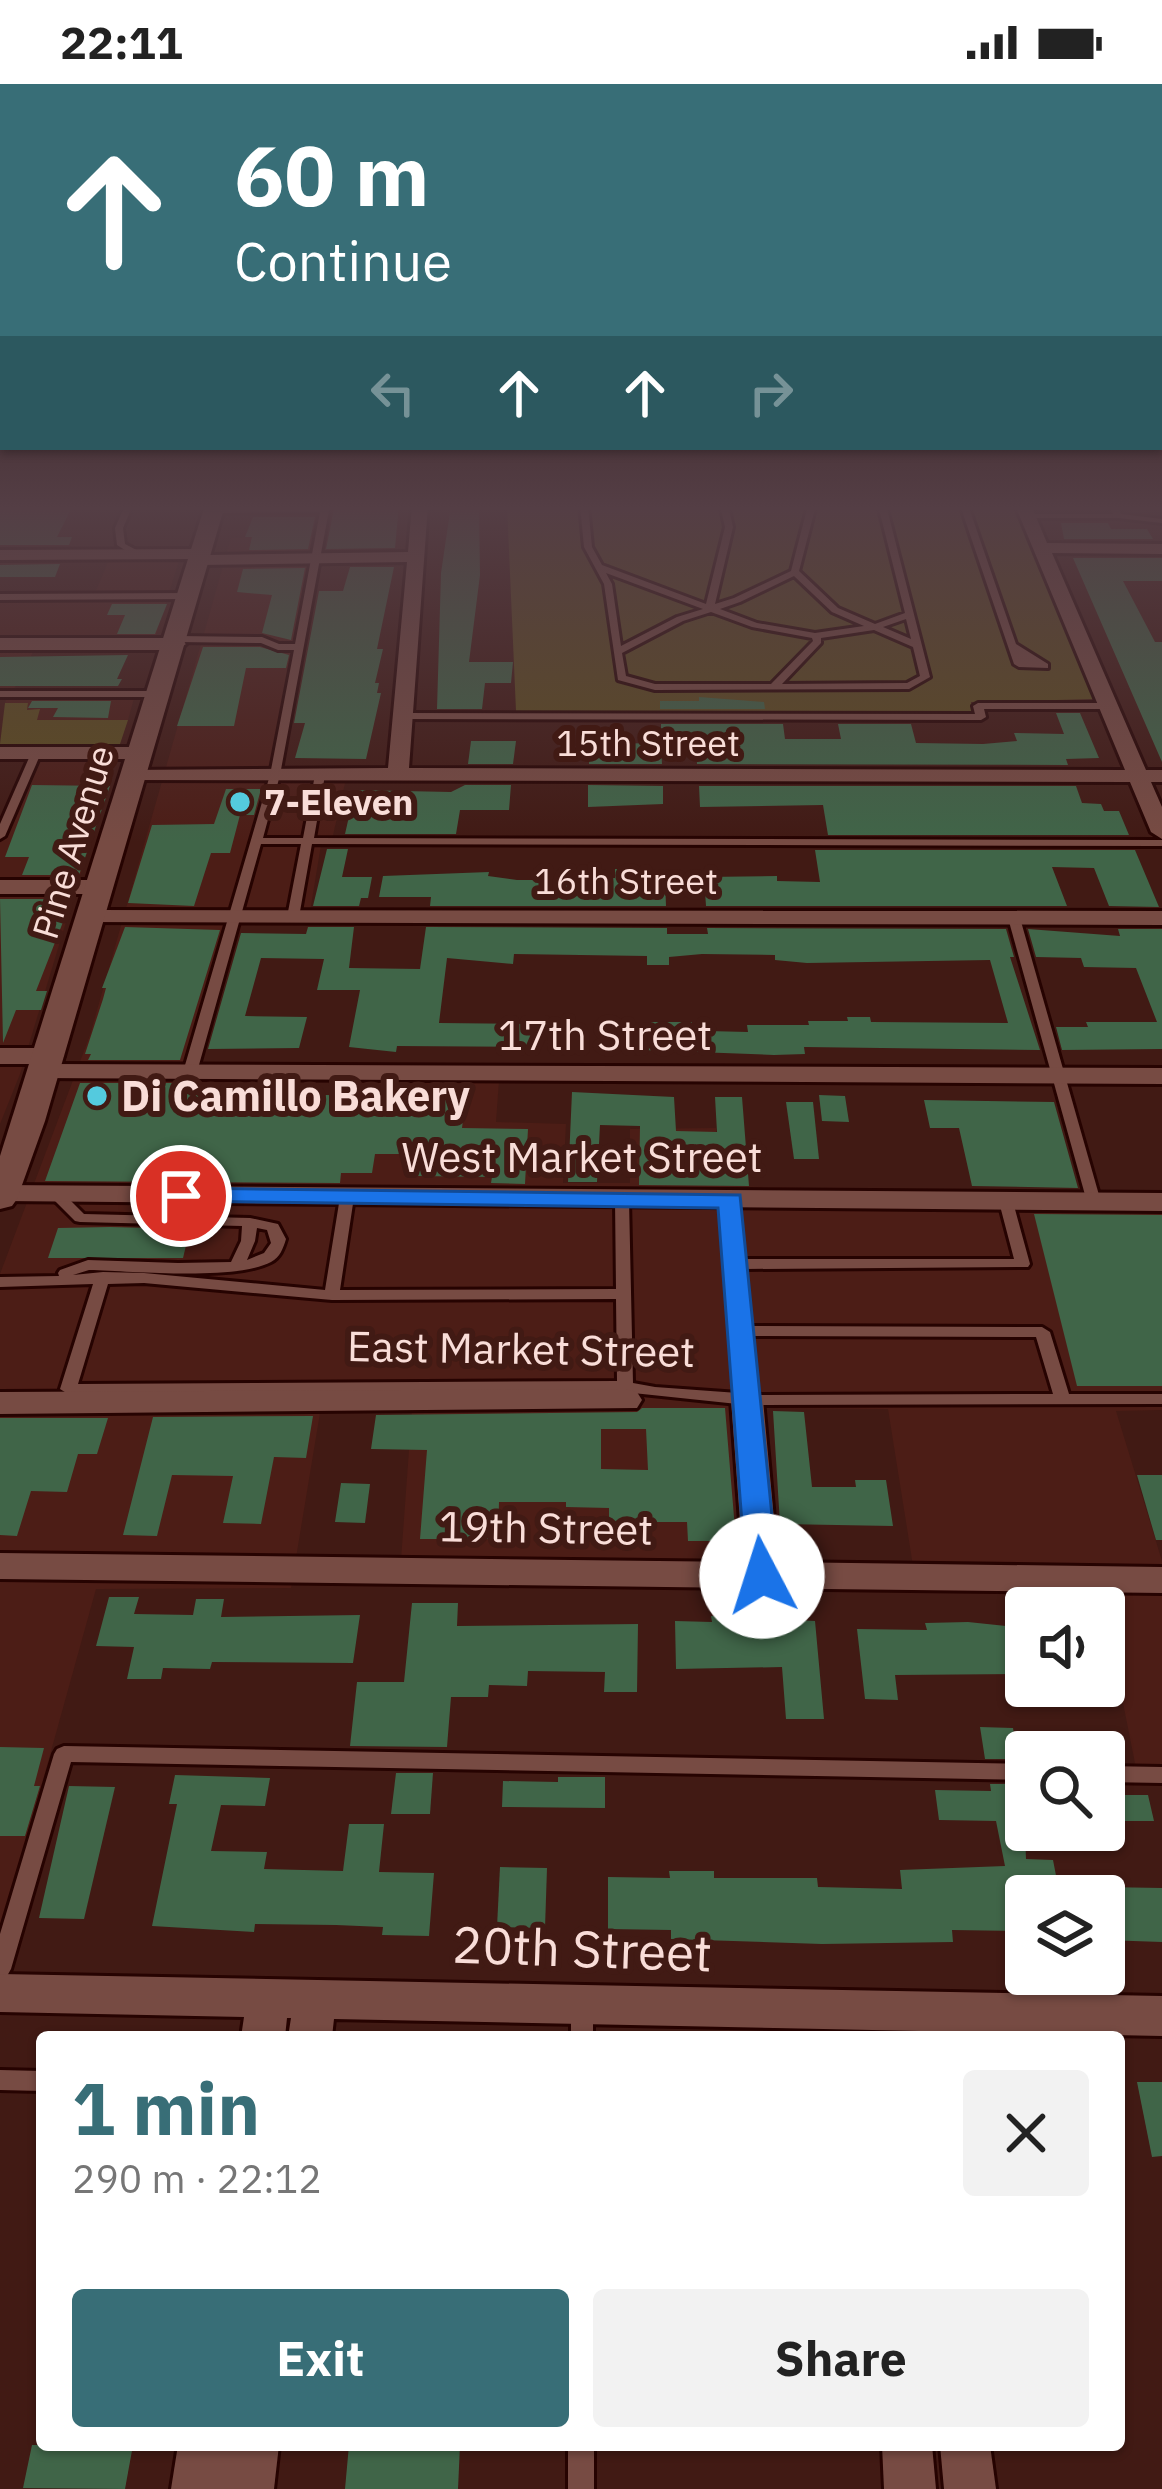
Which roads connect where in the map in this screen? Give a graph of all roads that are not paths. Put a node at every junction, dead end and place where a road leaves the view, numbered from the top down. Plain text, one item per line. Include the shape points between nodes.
1 (185, 617) edge
2 (305, 617) edge
3 (411, 617) edge
4 (612, 617) edge
5 (686, 617) edge
6 (729, 617) edge
7 (852, 617) edge
8 (901, 617) edge
9 (911, 617) edge
10 (1003, 617) edge
11 (1071, 617) edge
12 (875, 627) junction
13 (814, 636) junction
14 (177, 642) junction
15 (0, 644) edge
16 (917, 645) junction
17 (1013, 646) dead end
18 (299, 647) junction
19 (617, 652) junction
20 (774, 686) junction
21 (0, 694) edge
22 (160, 694) junction
23 (1109, 706) junction
24 (402, 716) junction
25 (0, 753) edge
26 (36, 753) junction
27 (137, 763) junction
28 (274, 775) junction
29 (320, 775) junction
30 (398, 776) junction
31 (1150, 776) edge
32 (4, 815) edge
33 (1162, 832) edge
34 (0, 836) edge
35 (256, 841) junction
36 (305, 841) junction
37 (1162, 843) edge
38 (0, 887) edge
39 (98, 887) junction
40 (90, 916) junction
41 (234, 917) junction
42 (293, 917) junction
43 (1014, 918) junction
44 (1162, 918) edge
45 (0, 1056) edge
46 (49, 1064) junction
47 (190, 1072) junction
48 (1061, 1076) junction
49 (1162, 1076) edge
50 (2, 1190) edge
51 (56, 1195) junction
52 (347, 1197) junction
53 (622, 1201) junction
54 (731, 1201) junction
55 (1006, 1202) junction
56 (1094, 1202) junction
57 (1162, 1202) edge
58 (250, 1222) junction
59 (737, 1264) junction
60 (237, 1265) junction
61 (104, 1277) junction
62 (45, 1280) junction
63 (0, 1282) edge
64 (623, 1294) junction
65 (332, 1295) junction
66 (742, 1331) junction
67 (625, 1393) junction
68 (1063, 1399) junction
69 (1162, 1399) edge
70 (747, 1400) junction
71 (0, 1403) edge
72 (0, 1566) edge
73 (762, 1576) junction
74 (1162, 1580) edge
75 (1005, 1772) edge
76 (1125, 1774) edge
77 (1162, 1775) edge
78 (0, 1969) edge
79 (0, 1993) edge
80 (1162, 2015) edge
81 (266, 2016) edge
82 (313, 2016) edge
83 (582, 2020) edge
84 (896, 2028) edge
85 (0, 2080) edge
86 (36, 2081) edge
87 (202, 2451) edge
88 (253, 2451) edge
89 (581, 2451) edge
90 (907, 2451) edge
91 (966, 2451) edge
92 (197, 2489) edge
93 (248, 2489) edge
94 (580, 2489) edge
95 (910, 2489) edge
96 (970, 2489) edge

1 - 14 main road, Pine Avenue
2 - 18 lane
3 - 24 street
4 - 19 lane
5 - 19 lane
6 - 13 lane
7 - 12 lane
8 - 12 lane
9 - 16 lane
10 - 17 lane
11 - 23 street
12 - 13 lane
12 - 16 lane
13 - 20 lane via 809,653
14 - 15 street
14 - 18 lane
14 - 22 main road, Pine Avenue
16 - 20 lane via 921,683
18 - 28 lane
19 - 20 lane via 621,678 641,686
21 - 22 lane
22 - 27 main road, Pine Avenue
23 - 24 lane via 978,706 981,717
23 - 31 street
24 - 30 street
25 - 26 street, 15th Street
26 - 27 street, 15th Street
26 - 32 lane
27 - 28 street, 15th Street
27 - 39 main road, Pine Avenue
28 - 29 street, 15th Street
28 - 35 lane
29 - 30 street, 15th Street
29 - 36 lane
30 - 31 street, 15th Street
31 - 33 street
32 - 34 lane
35 - 36 lane
35 - 41 lane
36 - 37 lane
36 - 42 lane
38 - 39 street
39 - 40 main road, Pine Avenue
40 - 41 street, 16th Street
40 - 46 main road, Pine Avenue
41 - 42 street, 16th Street
41 - 47 lane
42 - 43 street, 16th Street
43 - 44 street, 16th Street
43 - 48 lane
45 - 46 street, 17th Street
46 - 47 street, 17th Street
46 - 50 main road, Pine Avenue
47 - 48 street, 17th Street
48 - 49 street, 17th Street
48 - 56 lane
50 - 51 street, West Market Street
51 - 52 street, West Market Street
51 - 58 lane via 80,1218
52 - 53 street, West Market Street
52 - 65 lane
53 - 54 street, West Market Street
53 - 64 lane
54 - 55 street, West Market Street
54 - 59 lane
55 - 56 street, West Market Street
55 - 59 lane via 1023,1264
56 - 57 street, West Market Street
58 - 60 lane
58 - 60 lane via 273,1227 277,1249
59 - 66 lane
60 - 62 lane via 88,1265
61 - 62 lane
61 - 65 lane
61 - 67 lane, East Market Street via 68,1389
62 - 63 lane
64 - 65 lane
64 - 67 lane
66 - 68 lane via 1042,1332
66 - 70 lane
67 - 70 lane, East Market Street
67 - 71 street, East Market Street
68 - 69 lane, East Market Street
68 - 70 lane, East Market Street
70 - 73 street
72 - 73 street, 19th Street
73 - 74 street, 19th Street
75 - 78 lane via 64,1754
76 - 77 lane
79 - 81 street, 20th Street
80 - 84 street, 20th Street
81 - 82 street, 20th Street
82 - 83 street, 20th Street
83 - 84 street, 20th Street
85 - 86 lane
87 - 92 street
88 - 93 street
89 - 94 lane
90 - 95 street
91 - 96 street

